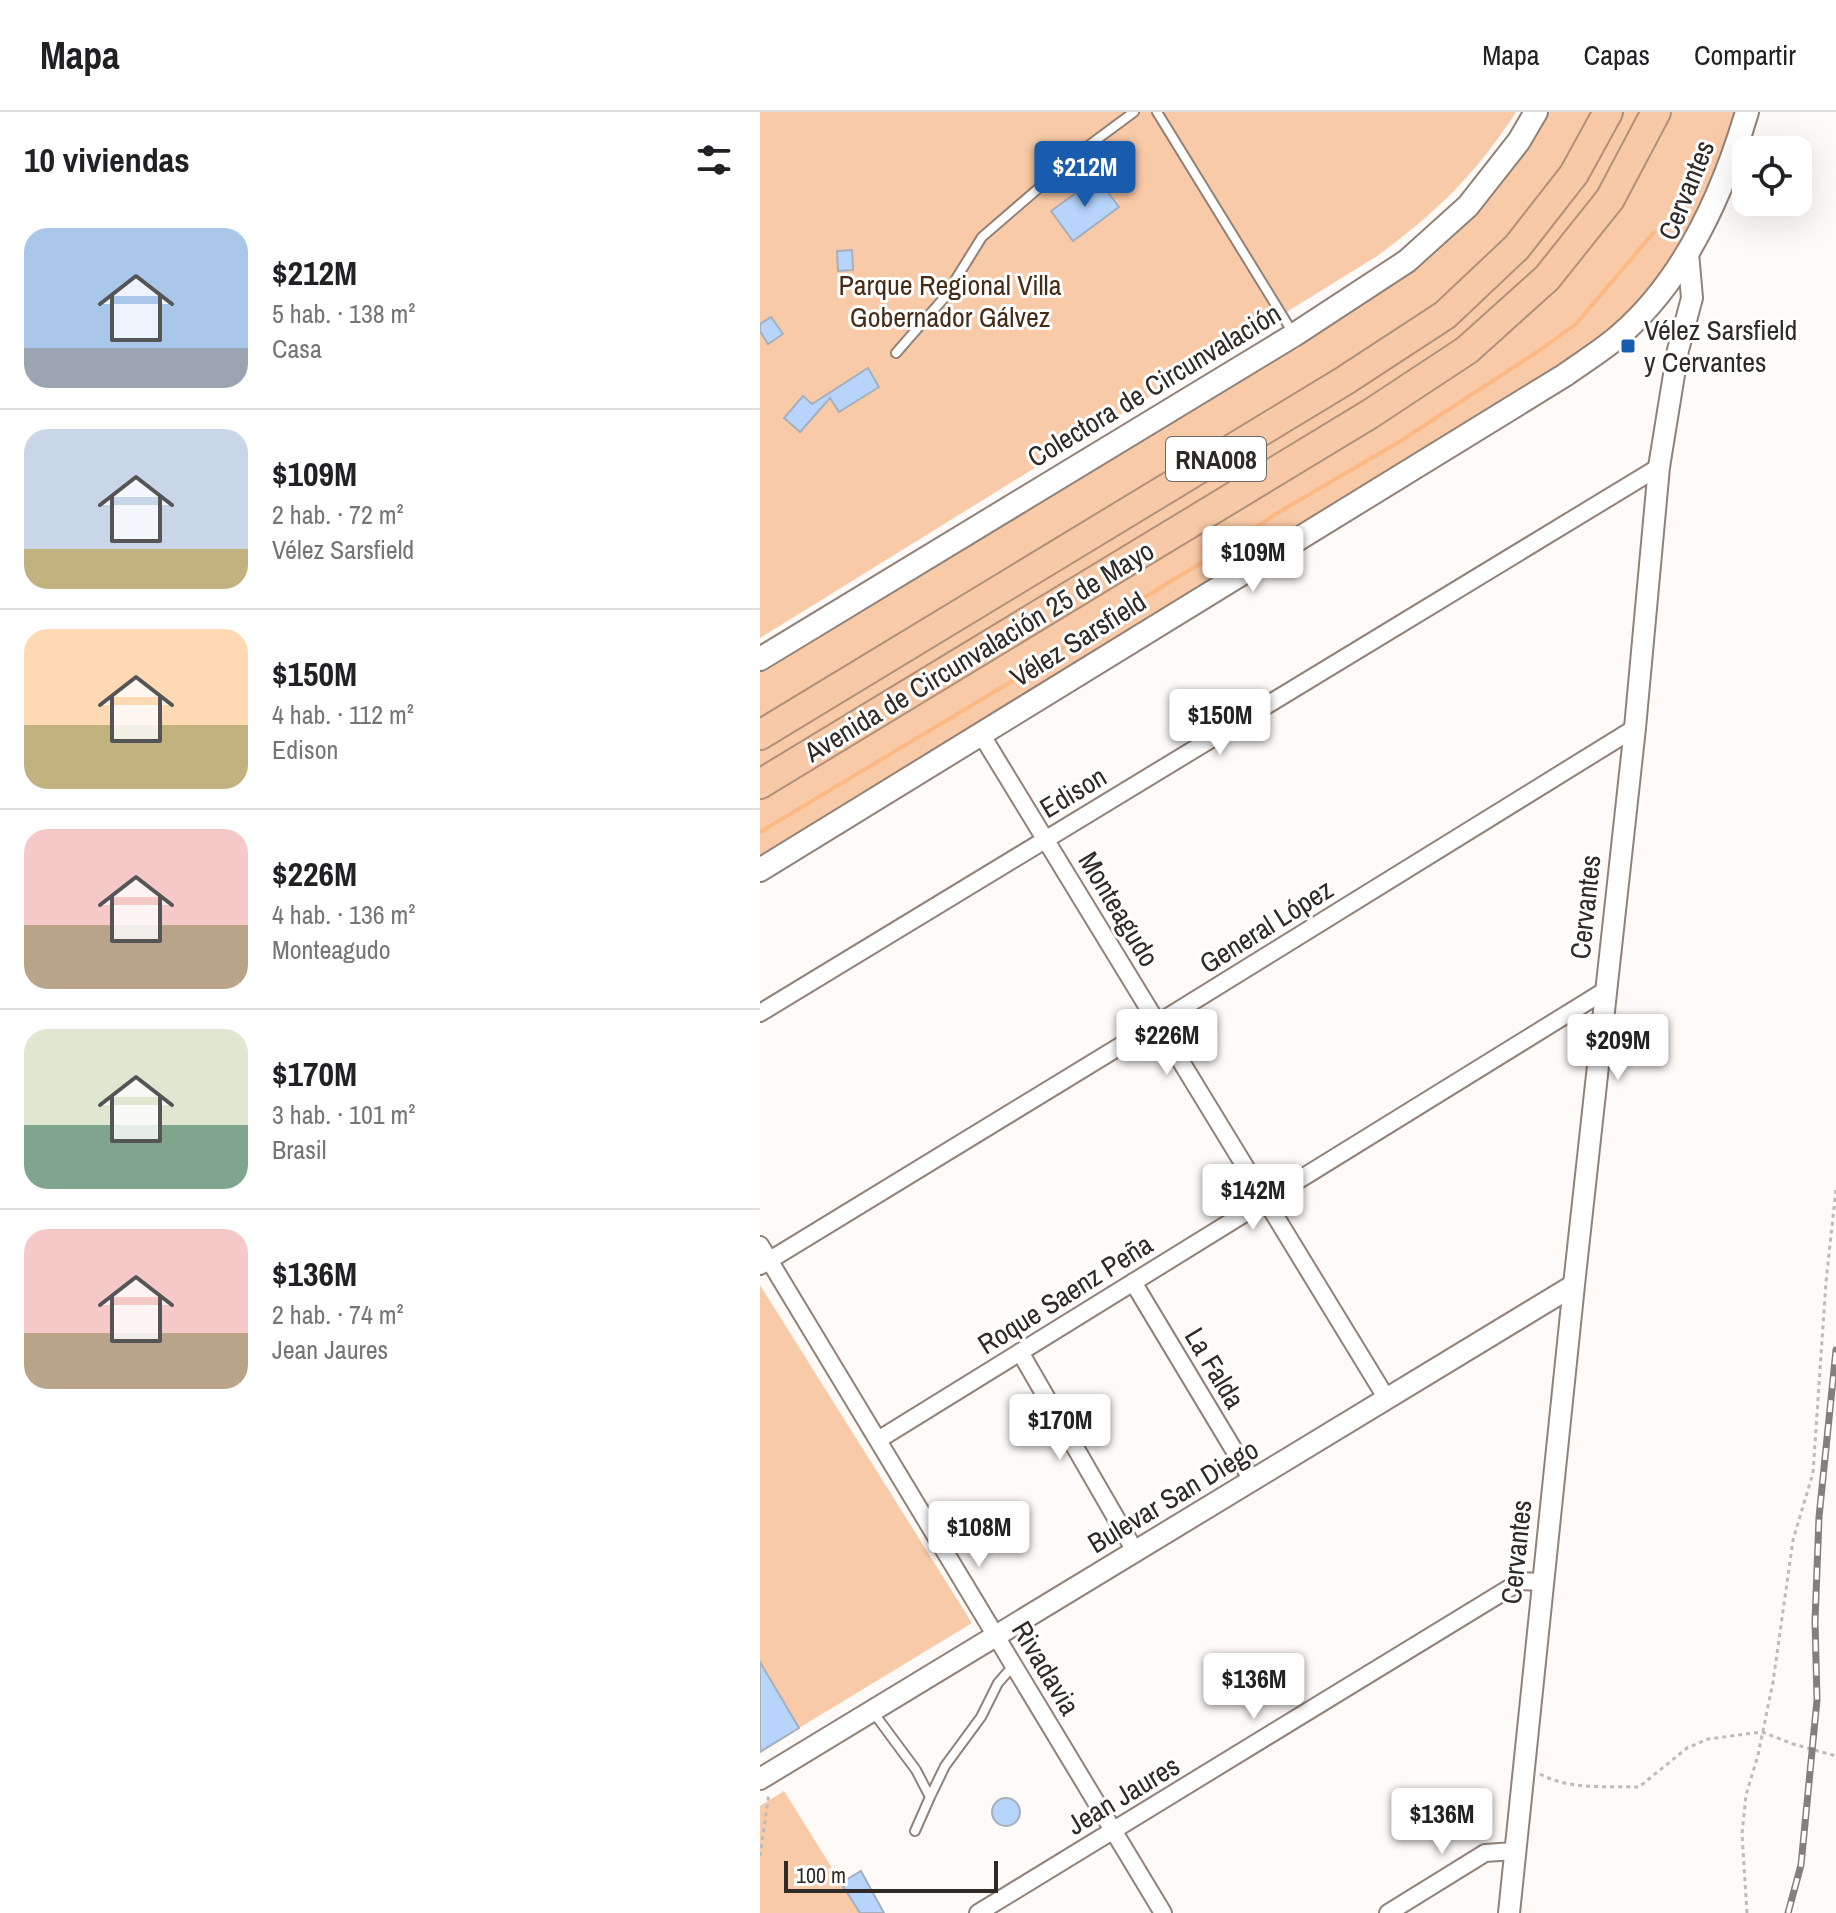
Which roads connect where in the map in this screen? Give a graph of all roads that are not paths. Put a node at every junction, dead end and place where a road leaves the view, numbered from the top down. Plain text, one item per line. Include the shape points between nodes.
1 (1134, 112) edge
2 (1157, 112) edge
3 (1536, 112) edge
4 (1608, 112) edge
5 (1656, 112) edge
6 (1747, 112) edge
7 (1688, 253) junction
8 (1294, 335) junction
9 (896, 353) dead end
10 (1659, 467) junction
11 (760, 659) edge
12 (1635, 728) junction
13 (981, 734) junction
14 (760, 735) edge
15 (760, 784) edge
16 (1046, 839) junction
17 (760, 870) edge
18 (1606, 990) junction
19 (760, 1013) edge
20 (1158, 1023) junction
21 (1266, 1200) junction
22 (760, 1245) edge
23 (765, 1263) edge
24 (1133, 1282) junction
25 (1574, 1285) junction
26 (1020, 1352) junction
27 (1387, 1399) junction
28 (878, 1440) junction
29 (1252, 1480) junction
30 (1135, 1551) junction
31 (1543, 1582) junction
32 (996, 1636) junction
33 (1014, 1665) junction
34 (872, 1711) junction
35 (766, 1776) edge
36 (930, 1797) junction
37 (915, 1831) dead end
38 (1114, 1831) junction
39 (1514, 1851) junction
40 (978, 1913) edge
41 (1163, 1913) edge
42 (1388, 1913) edge
43 (1509, 1913) edge

1 - 9 lane via 982,237 944,298
2 - 8 lane
3 - 8 main road, Colectora de Circunvalación via 1468,206 1407,261
4 - 14 highway, Avenida de Circunvalación 25 de Mayo / RNA008 via 1574,174 1517,247 1445,315
5 - 15 highway, Avenida de Circunvalación 25 de Mayo / RNA008 via 1610,199 1547,278 1467,350
6 - 7 main road, Cervantes via 1720,188
7 - 10 street, Cervantes via 1692,298
7 - 13 main road, Vélez Sarsfield via 1621,335 1565,375
8 - 11 main road, Colectora de Circunvalación
10 - 12 street, Cervantes
10 - 16 street, Edison
12 - 18 street, Cervantes
12 - 20 street, General López
13 - 16 street, Monteagudo
13 - 17 main road, Vélez Sarsfield
16 - 19 street, Edison
16 - 20 street, Monteagudo
18 - 21 street, Roque Saenz Peña
18 - 25 street, Cervantes
20 - 21 street, Monteagudo
20 - 23 street, General López
21 - 24 street, Roque Saenz Peña
21 - 27 street, Monteagudo
22 - 23 street, Rivadavia
23 - 28 street, Rivadavia
24 - 26 street, Roque Saenz Peña
24 - 29 street, La Falda
25 - 27 street, Bulevar San Diego
25 - 31 street, Cervantes
26 - 28 street, Roque Saenz Peña
26 - 30 street
27 - 29 street, Bulevar San Diego
28 - 32 street, Rivadavia
29 - 30 street, Bulevar San Diego
30 - 32 street, Bulevar San Diego
31 - 38 street, Jean Jaures via 1521,1581
31 - 39 street, Cervantes
32 - 33 street, Rivadavia
32 - 34 street, Bulevar San Diego
33 - 36 lane
33 - 38 street, Rivadavia
34 - 35 street, Bulevar San Diego
34 - 36 lane
36 - 37 lane
38 - 40 street, Jean Jaures
38 - 41 street, Rivadavia
39 - 42 street via 1485,1853
39 - 43 street, Cervantes

